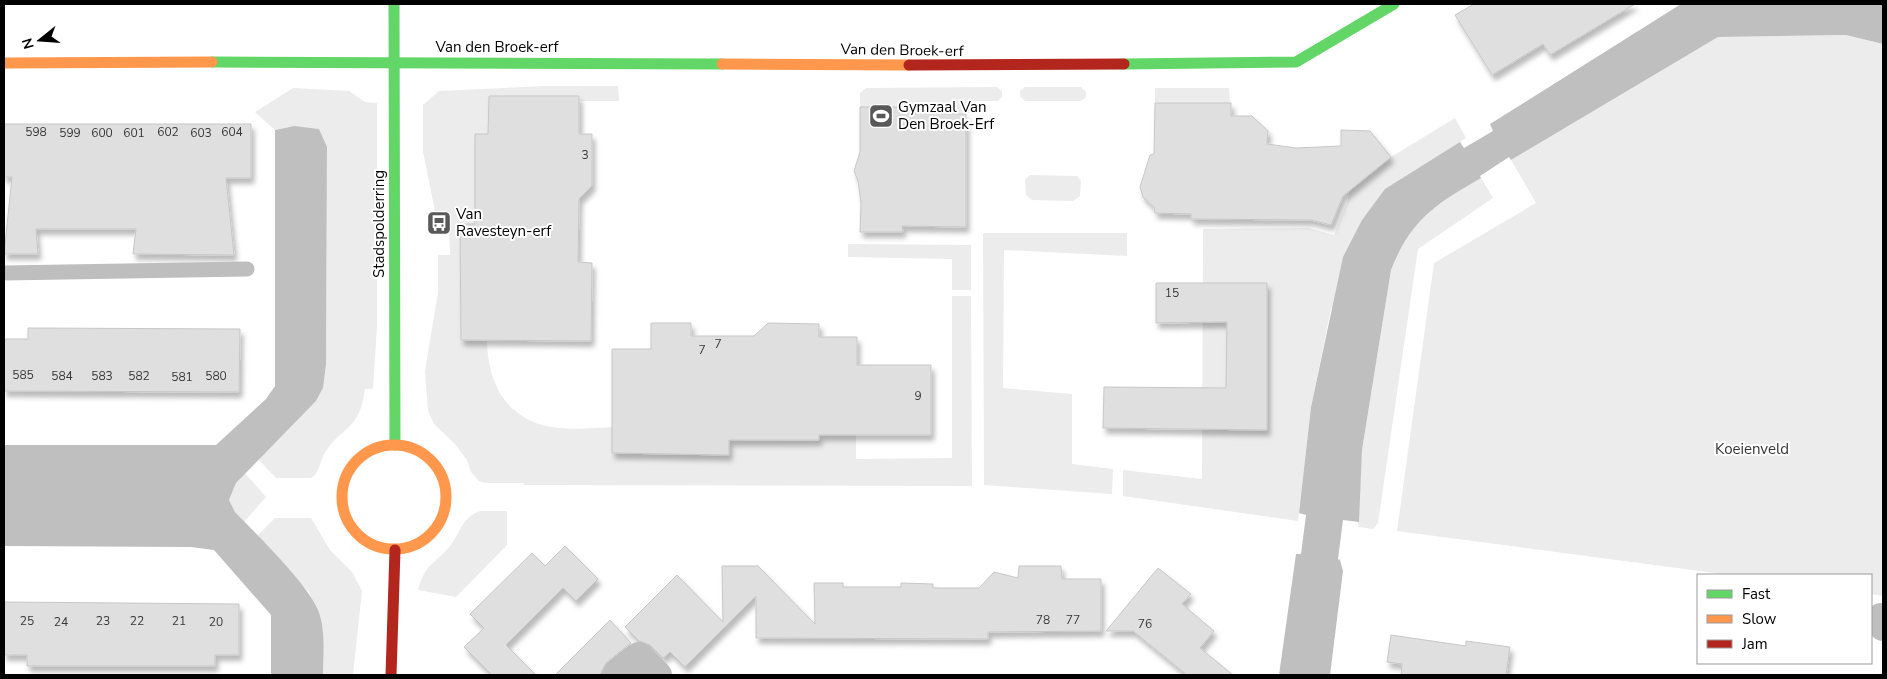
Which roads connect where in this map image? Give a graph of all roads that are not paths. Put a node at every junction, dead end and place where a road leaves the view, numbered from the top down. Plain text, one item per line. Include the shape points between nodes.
1 (394, 4) edge
2 (1394, 4) edge
3 (394, 61) junction
4 (4, 62) edge
5 (247, 269) dead end
6 (4, 273) edge
7 (395, 445) junction
8 (395, 550) junction
9 (391, 675) edge
10 (616, 675) edge
11 (658, 675) edge

1 - 3 street, Stadspolderring
2 - 3 street, Van den Broek-erf via 1296,62 968,66
3 - 4 street
3 - 7 street, Stadspolderring
5 - 6 lane
7 - 8 street via 411,448 426,456 438,468 445,483 447,500 444,515 431,535 410,548
7 - 8 street via 374,449 356,461 346,480 342,501 346,516 359,535 379,548
8 - 9 street
10 - 11 street via 639,656

